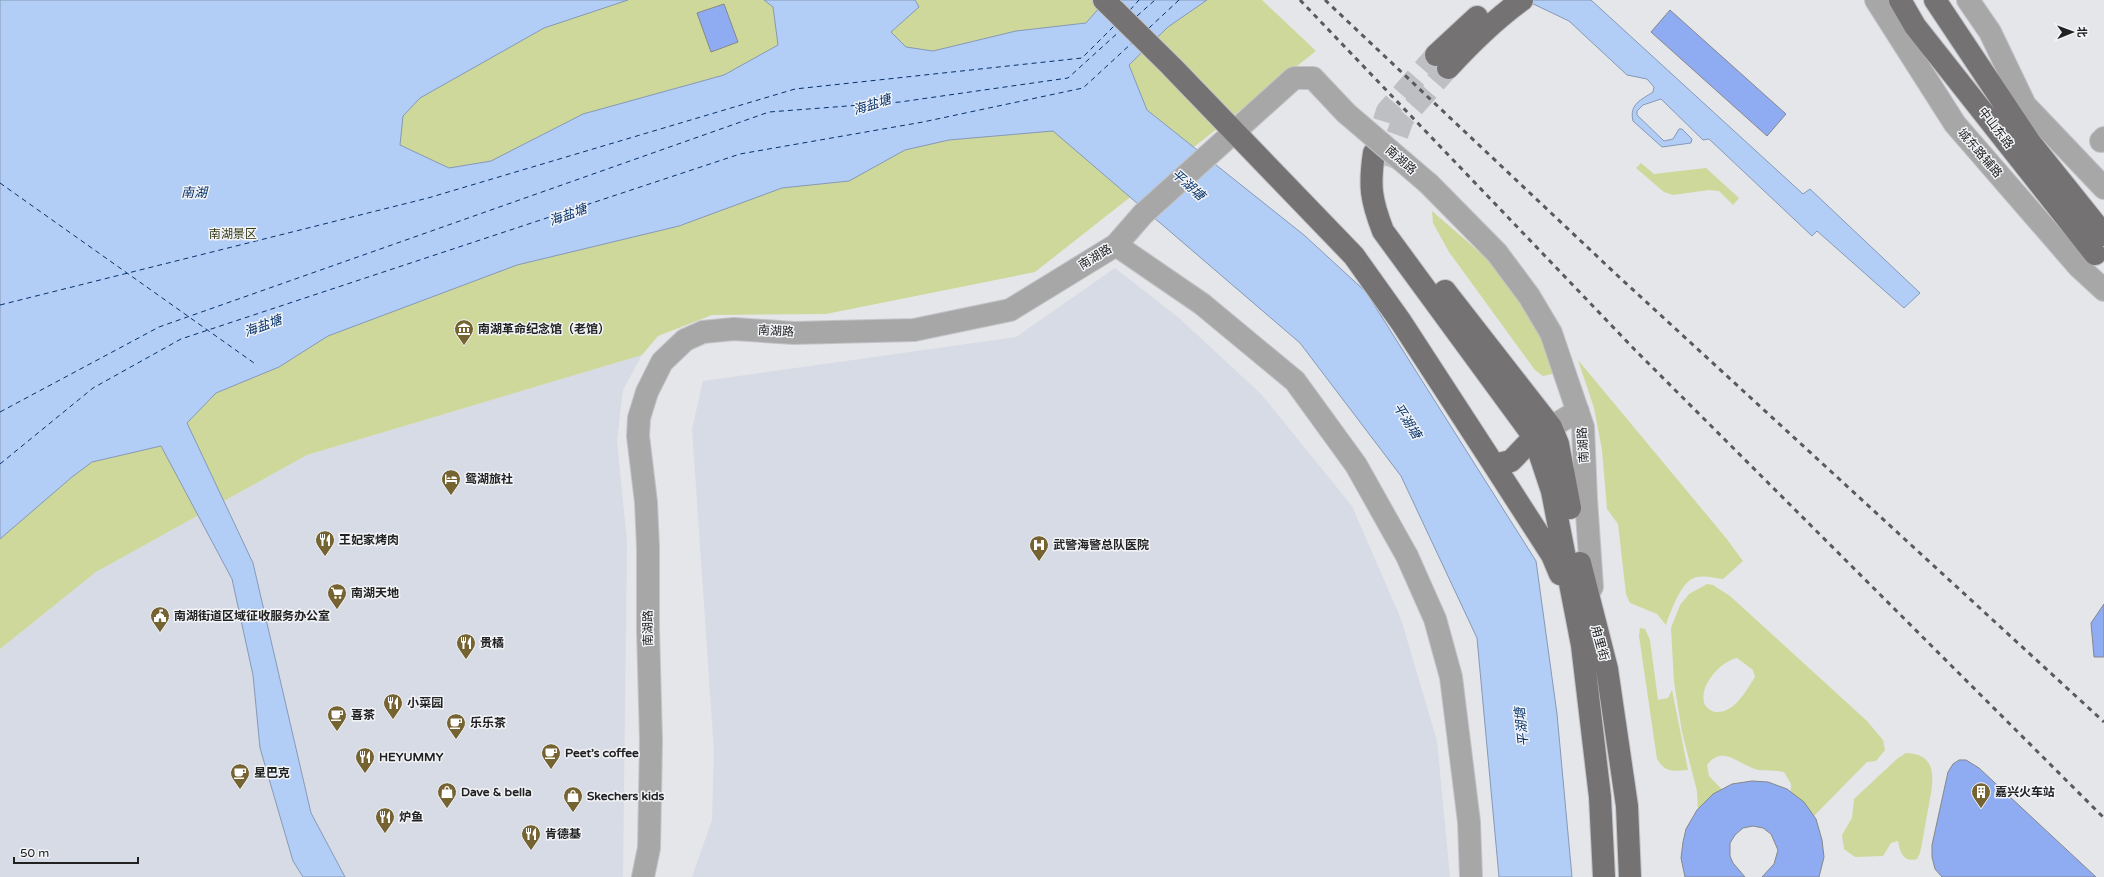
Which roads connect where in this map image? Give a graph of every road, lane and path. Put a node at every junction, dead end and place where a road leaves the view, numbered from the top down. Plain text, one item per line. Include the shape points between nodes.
1 (1104, 0) edge
2 (1498, 0) edge
3 (1522, 0) edge
4 (1876, 0) edge
5 (1900, 0) edge
6 (1935, 0) edge
7 (1968, 0) edge
8 (1233, 131) junction
9 (1380, 160) tunnel mouth
10 (2104, 188) edge
11 (1116, 245) junction
12 (2100, 245) edge
13 (2104, 290) edge
14 (1578, 411) junction
15 (1542, 426) junction
16 (1494, 465) junction
17 (1574, 604) junction
18 (1607, 668) junction
19 (643, 877) edge
20 (1471, 877) edge
21 (1604, 877) edge
22 (1630, 877) edge

1 - 8 main road
2 - 3 main road via 1442,62
4 - 13 street, 城东路辅路 via 1955,124 2079,267
5 - 12 main road, 中山东路 via 1915,26
6 - 12 main road, 中山东路
7 - 10 street via 1990,32 2025,105
8 - 11 street, 南湖路 via 1143,214
8 - 14 street, 南湖路, bridge via 1294,78 1313,78 1346,113 1429,184 1497,253 1530,296 1551,333
8 - 16 main road via 1354,256 1401,322
9 - 15 main road via 1385,190 1401,233
11 - 19 street, 南湖路 via 1010,310 996,314 914,330 794,333 734,329 703,332 685,340 662,362 639,418 638,436 646,502 648,547 651,741 649,848
11 - 20 street via 1202,304 1295,381 1356,465 1400,543 1435,619 1451,677 1468,822
14 - 15 street
14 - 18 street, 南湖路 via 1583,427 1590,576
15 - 16 main road via 1511,462
15 - 17 main road
15 - 18 main road, 甪里街 via 1558,444 1581,570
16 - 17 main road via 1552,555
17 - 21 main road, 甪里街 via 1593,727
18 - 22 main road, 甪里街 via 1627,806

